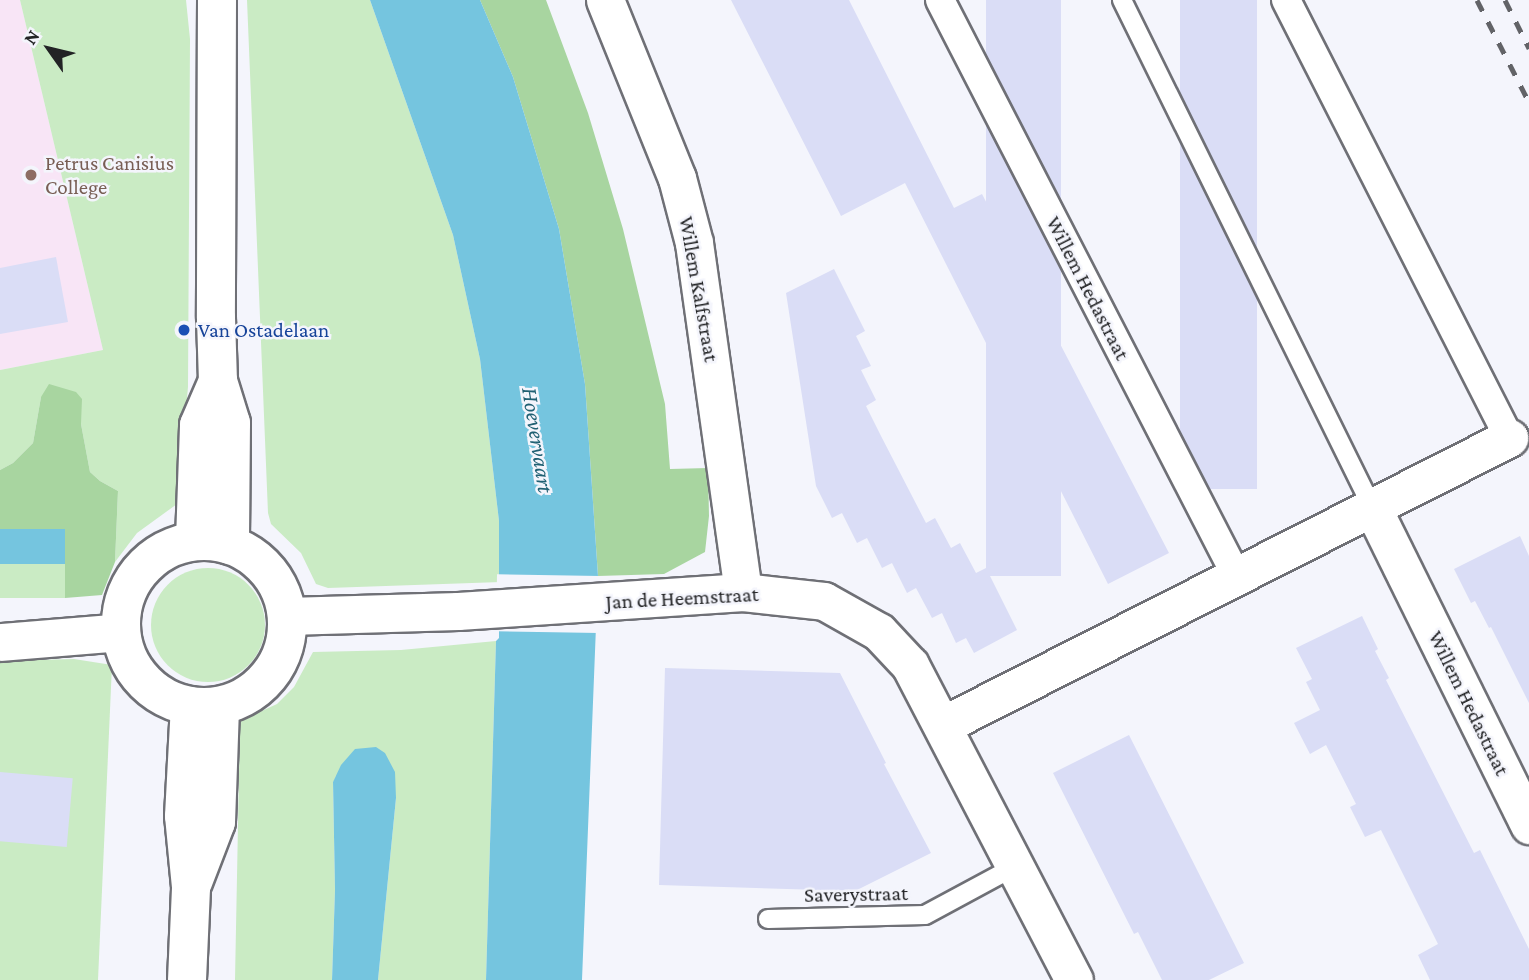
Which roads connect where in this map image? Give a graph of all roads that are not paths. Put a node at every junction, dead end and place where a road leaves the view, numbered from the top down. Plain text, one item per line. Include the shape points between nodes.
1 (217, 0) edge
2 (606, 0) edge
3 (940, 0) edge
4 (1122, 0) edge
5 (1286, 0) edge
6 (1509, 438) joint
7 (1372, 507) junction
8 (213, 543) junction
9 (1237, 577) junction
10 (743, 592) junction
11 (287, 616) junction
12 (121, 632) junction
13 (0, 642) edge
14 (205, 706) junction
15 (943, 724) junction
16 (1529, 825) edge
17 (1016, 866) junction
18 (768, 919) dead end
19 (187, 980) edge
20 (1074, 980) edge

1 - 8 street via 218,381 199,425
2 - 10 street, Willem Kalfstraat via 677,178 694,243
3 - 9 street, Willem Hedastraat
4 - 7 lane
5 - 6 street
6 - 7 street
7 - 9 street
7 - 16 street, Willem Hedastraat
8 - 11 street via 258,561 278,585
8 - 12 street via 170,548 148,562 132,582 123,606
9 - 15 street
10 - 11 street, Jan de Heemstraat
10 - 15 street, Jan de Heemstraat via 824,601 879,632 910,665
11 - 14 street via 284,646 271,674 248,694
12 - 13 street
12 - 14 street via 128,658 143,680 164,697
14 - 19 street via 184,816 191,887
15 - 17 street, Jan de Heemstraat
17 - 18 lane, Saverystraat via 925,915
17 - 20 street, Jan de Heemstraat

